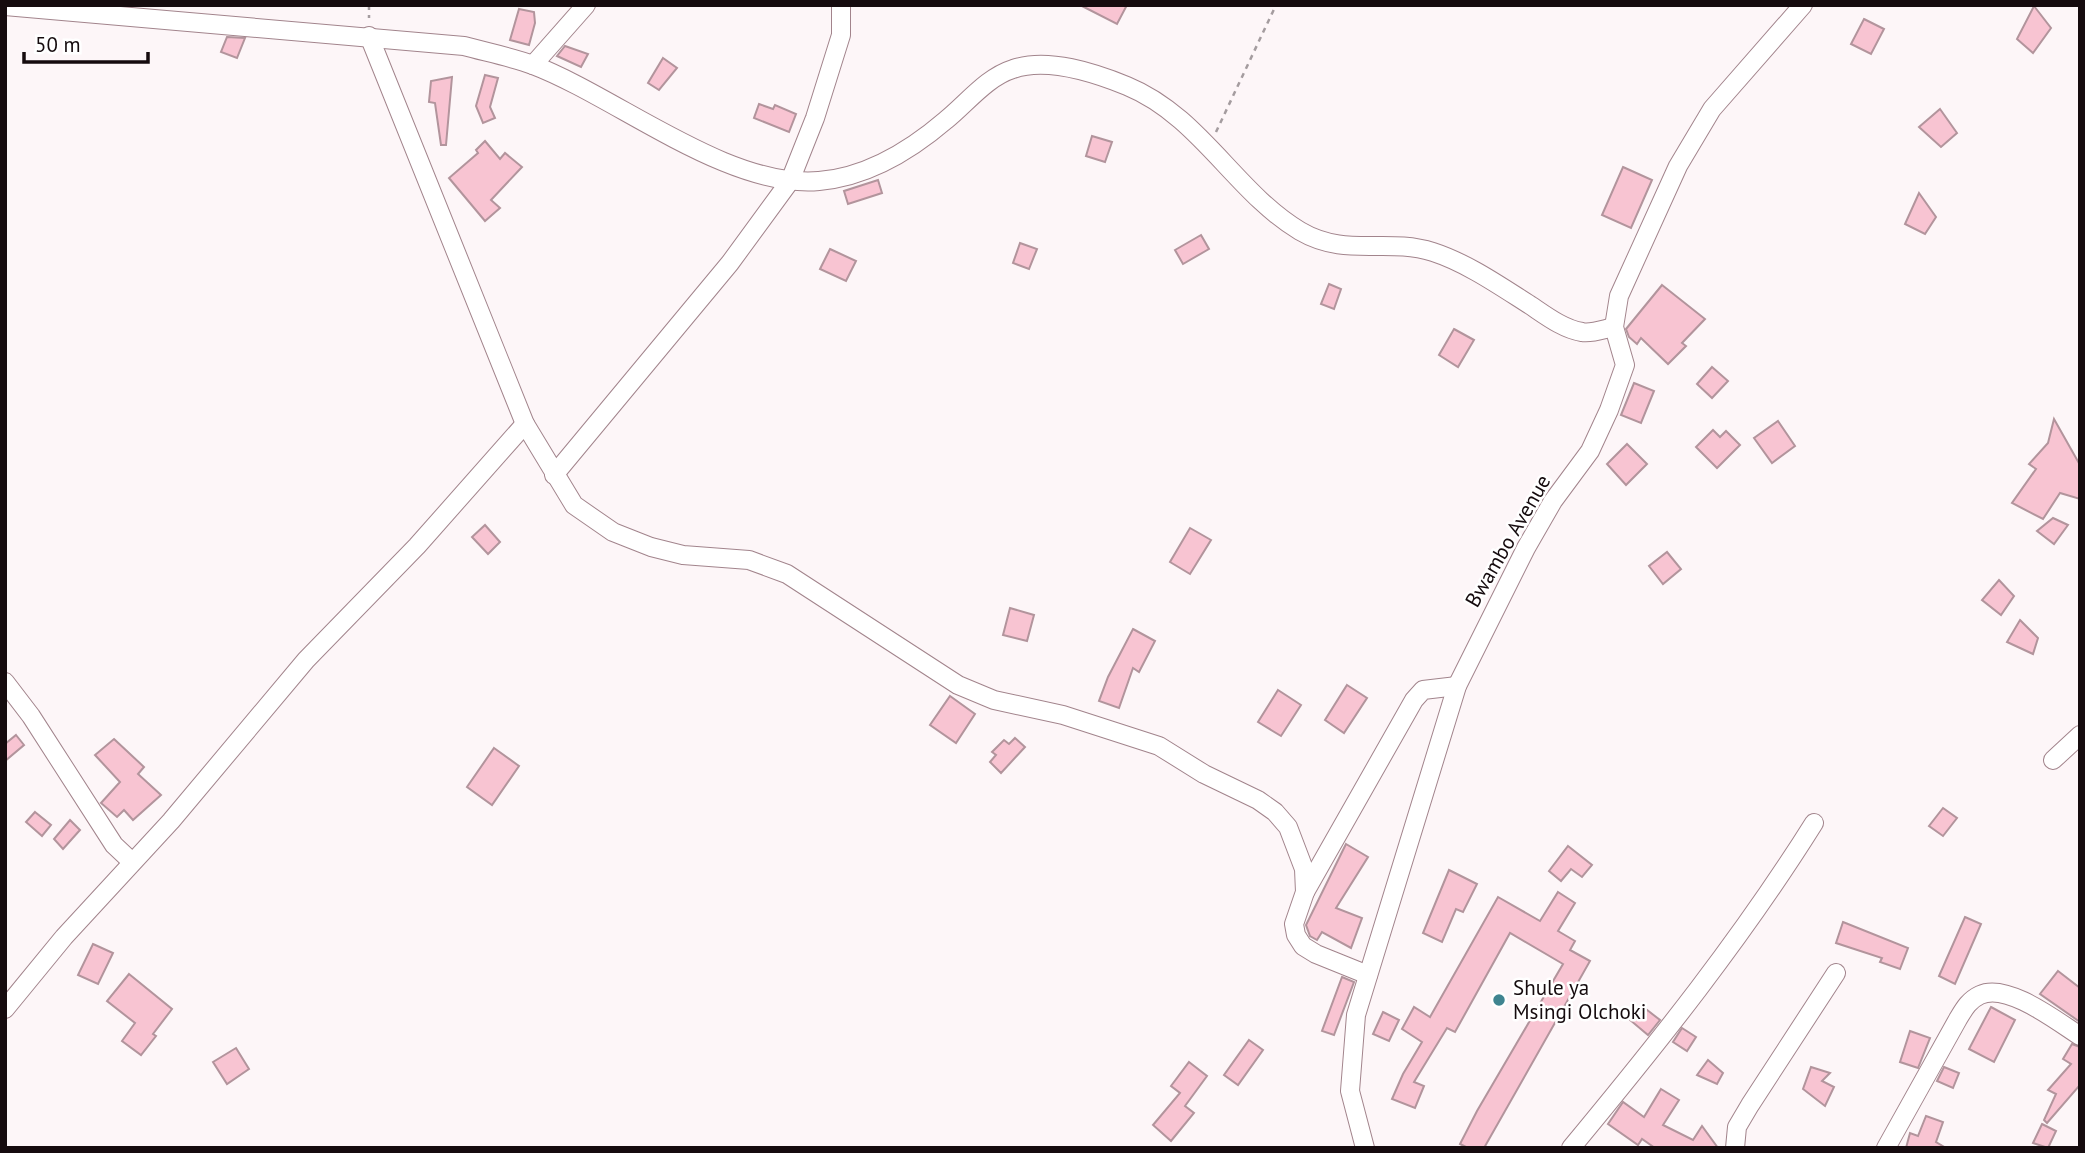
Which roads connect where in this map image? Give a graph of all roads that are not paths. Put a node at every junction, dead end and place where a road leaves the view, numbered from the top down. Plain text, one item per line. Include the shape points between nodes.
1 (586, 5) edge
2 (841, 5) edge
3 (1803, 5) edge
4 (5, 6) edge
5 (369, 36) junction
6 (533, 65) junction
7 (790, 181) junction
8 (1614, 327) junction
9 (525, 424) junction
10 (554, 475) junction
11 (5, 682) edge
12 (1457, 686) junction
13 (2080, 735) edge
14 (2053, 760) dead end
15 (1814, 823) dead end
16 (131, 861) junction
17 (1305, 892) junction
18 (1836, 973) dead end
19 (1368, 975) junction
20 (5, 1009) edge
21 (2080, 1036) edge
22 (1365, 1148) edge
23 (1572, 1148) edge
24 (1735, 1148) edge
25 (1885, 1148) edge

1 - 6 street
2 - 7 street via 841,35 816,118
3 - 8 street, Bwambo Avenue via 1695,134 1619,296
4 - 5 street
5 - 6 street via 464,46
5 - 9 street
6 - 7 street via 724,162
7 - 8 street via 821,181 890,160 979,89 1013,68 1068,67 1129,87 1166,110 1210,145 1267,208 1328,245 1405,246 1435,253 1583,333
7 - 10 street via 730,263
8 - 12 street, Bwambo Avenue via 1625,365 1609,410 1590,451 1526,548
9 - 10 street
9 - 16 street via 417,546 306,660 171,821
10 - 17 street via 574,505 613,532 667,552 734,557 772,567 812,587 929,668 971,691 1118,731 1170,751 1275,811 1298,849
11 - 16 street via 114,845
12 - 17 street via 1423,690 1414,700
12 - 19 street, Bwambo Avenue
13 - 14 street
15 - 23 street via 1769,895 1688,1005
16 - 20 street
17 - 19 street via 1294,924 1303,946
18 - 24 street via 1737,1127
19 - 22 street, Bwambo Avenue via 1356,1015 1350,1091
21 - 25 street via 2015,997 1983,993 1958,1019

